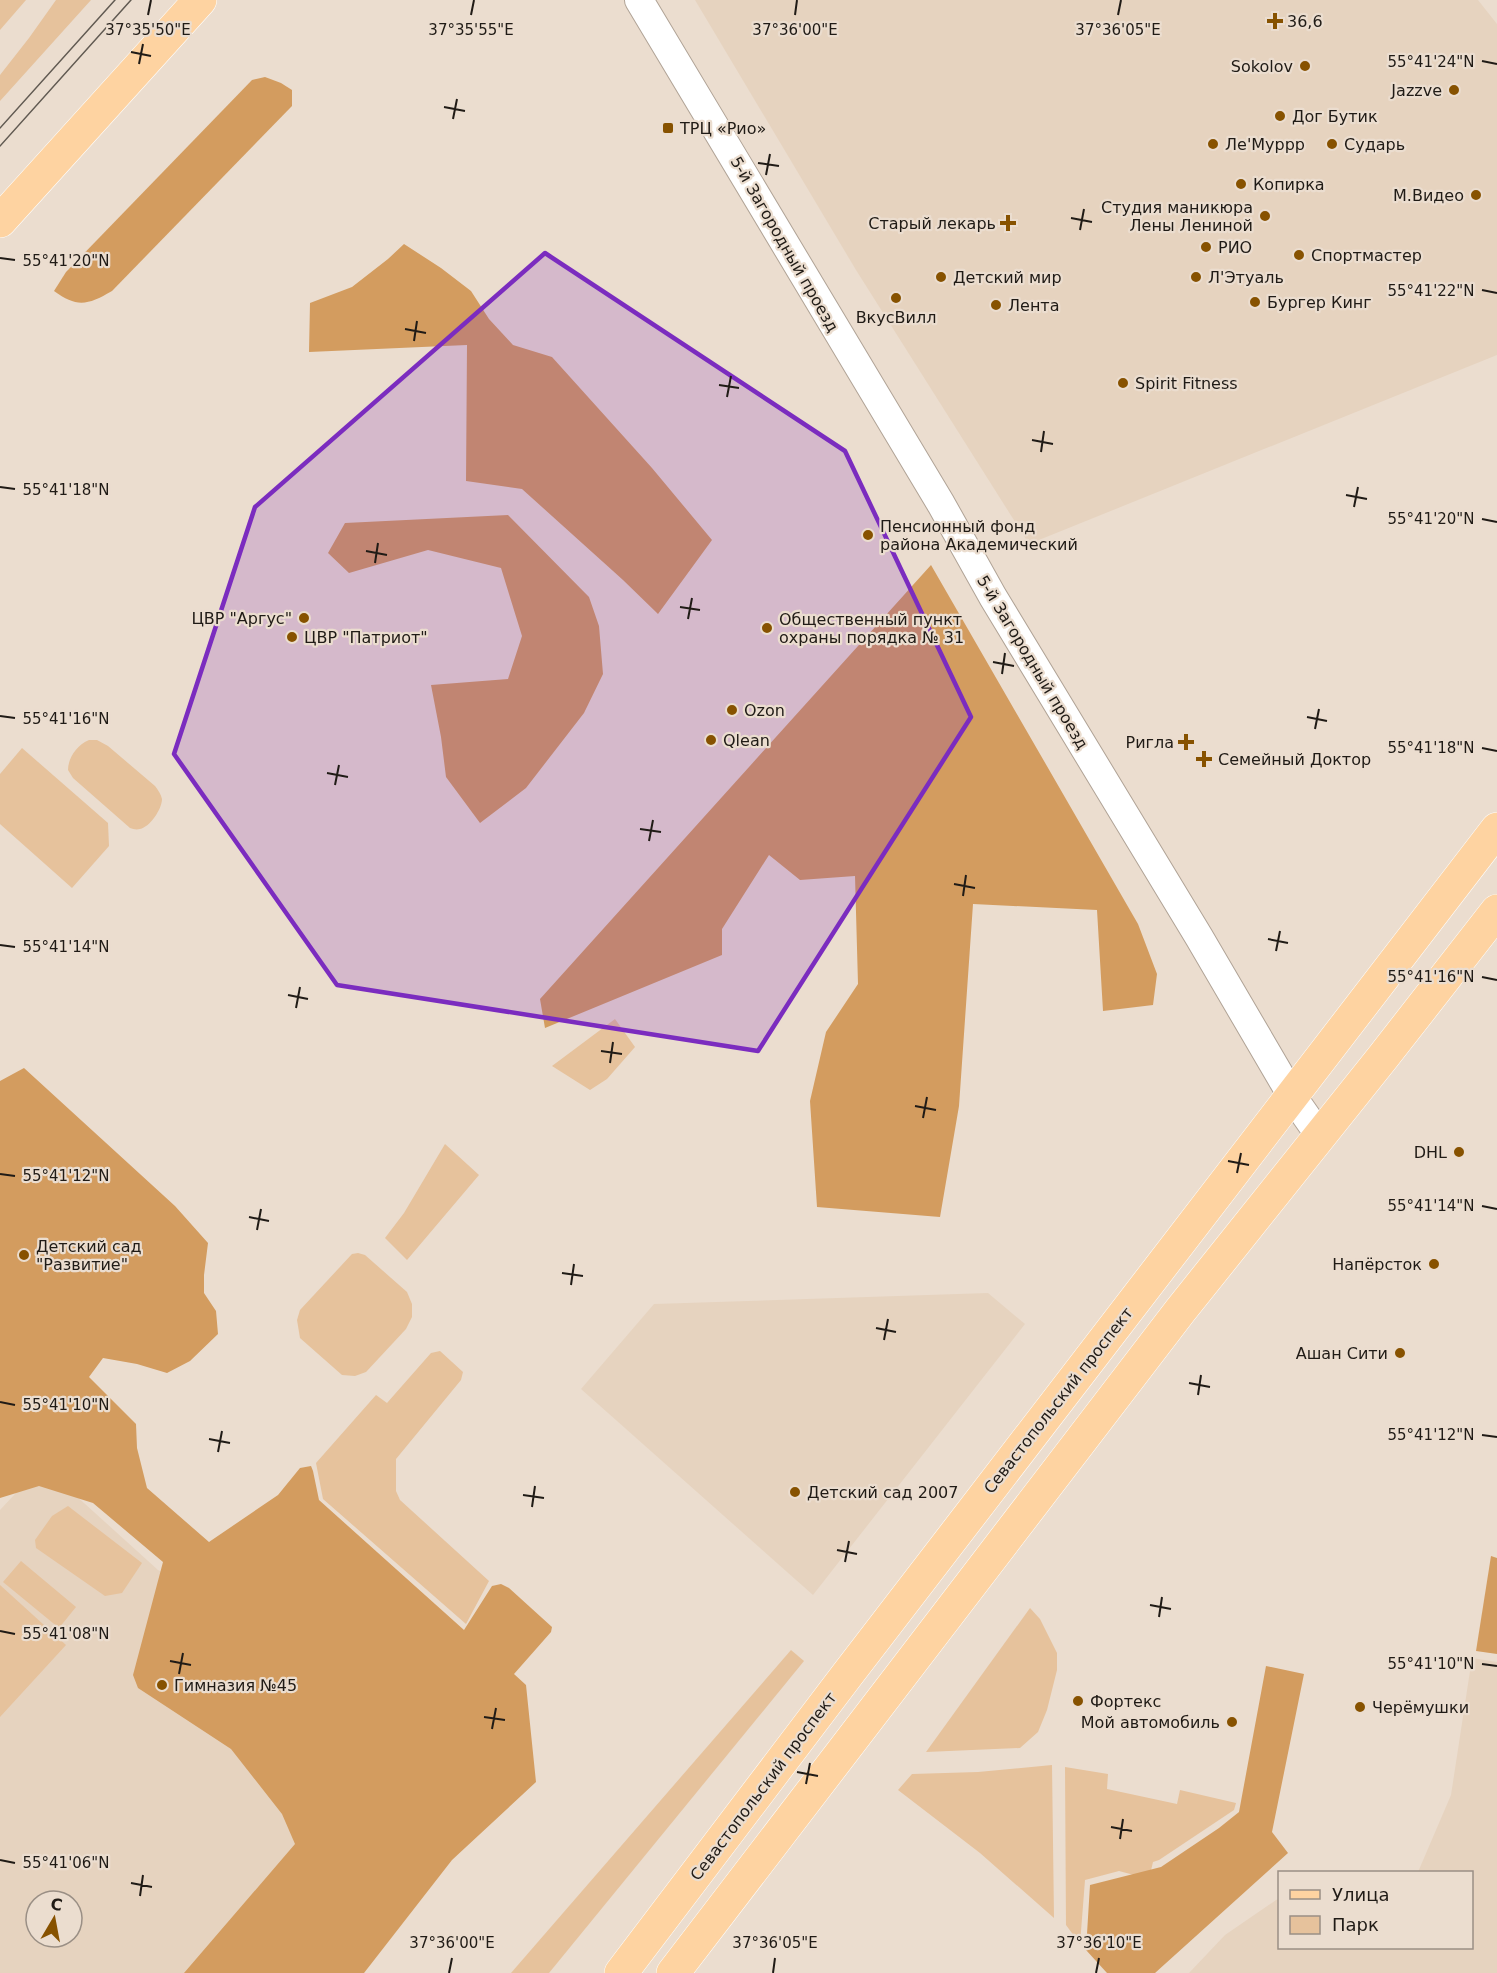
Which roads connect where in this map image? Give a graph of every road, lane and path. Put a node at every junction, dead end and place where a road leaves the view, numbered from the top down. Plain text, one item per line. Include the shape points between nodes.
1 (200, 0) edge
2 (639, 0) edge
3 (0, 221) edge
4 (1497, 829) edge
5 (1497, 911) edge
6 (1292, 1096) junction
7 (1320, 1136) junction
8 (621, 1973) edge
9 (673, 1973) edge

1 - 3 main road
2 - 6 street, 5-й Загородный проезд
4 - 6 main road, Севастопольский проспект
5 - 7 main road
6 - 7 street, 5-й Загородный проезд
6 - 8 main road, Севастопольский проспект
7 - 9 main road via 1180,1311

